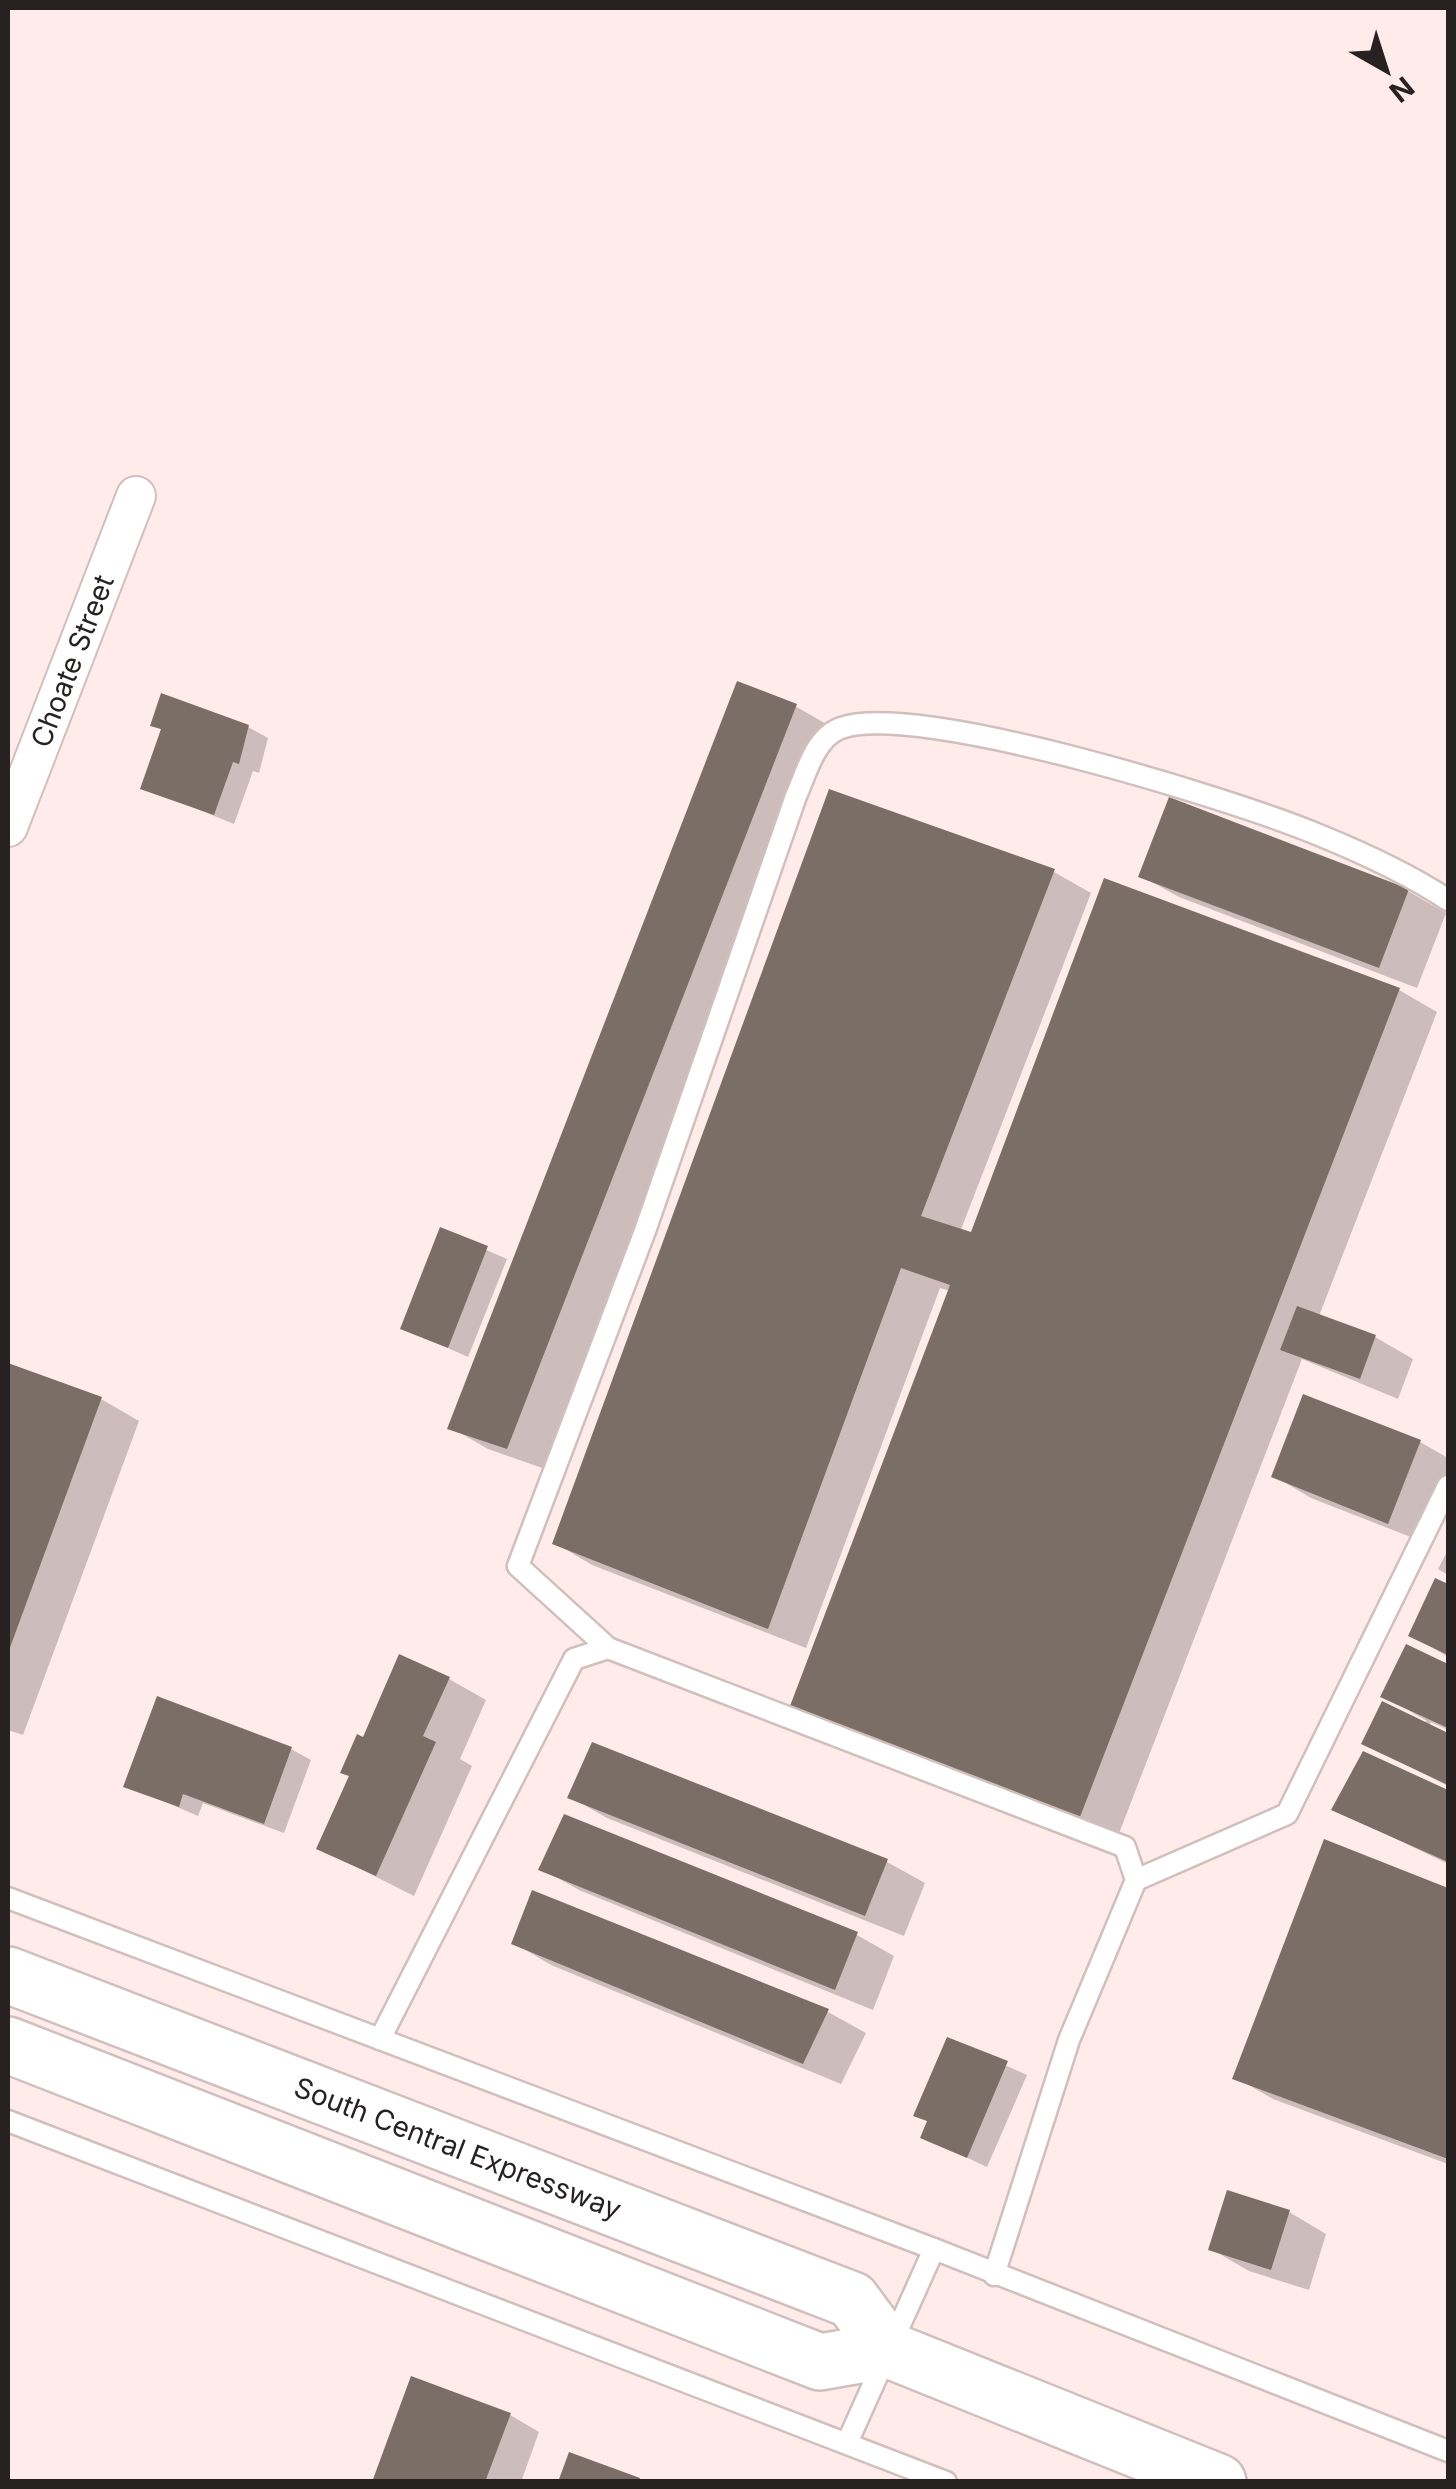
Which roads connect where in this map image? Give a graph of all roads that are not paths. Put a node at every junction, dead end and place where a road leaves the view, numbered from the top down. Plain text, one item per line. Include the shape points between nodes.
1 (136, 496) dead end
2 (8, 827) edge
3 (1448, 900) edge
4 (1448, 1486) edge
5 (608, 1648) junction
6 (1136, 1880) junction
7 (8, 1898) edge
8 (8, 1975) edge
9 (380, 2039) junction
10 (8, 2045) edge
11 (8, 2121) edge
12 (934, 2249) junction
13 (994, 2275) junction
14 (889, 2350) junction
15 (847, 2442) junction
16 (1448, 2451) edge
17 (946, 2482) edge
18 (1218, 2482) edge

1 - 2 street, Choate Street
3 - 5 lane via 1317,834 1148,778 964,732 873,720 836,729 820,745 796,796 645,1231 518,1566
4 - 6 lane via 1286,1814
5 - 6 lane via 1125,1847
5 - 9 lane via 574,1658
6 - 13 lane via 1068,2040
7 - 9 lane
8 - 14 main road, South Central Expressway via 852,2300
9 - 12 lane
10 - 14 main road via 820,2362
11 - 15 lane
12 - 13 lane
12 - 14 lane
13 - 16 lane
14 - 15 lane
14 - 18 main road
15 - 17 lane

